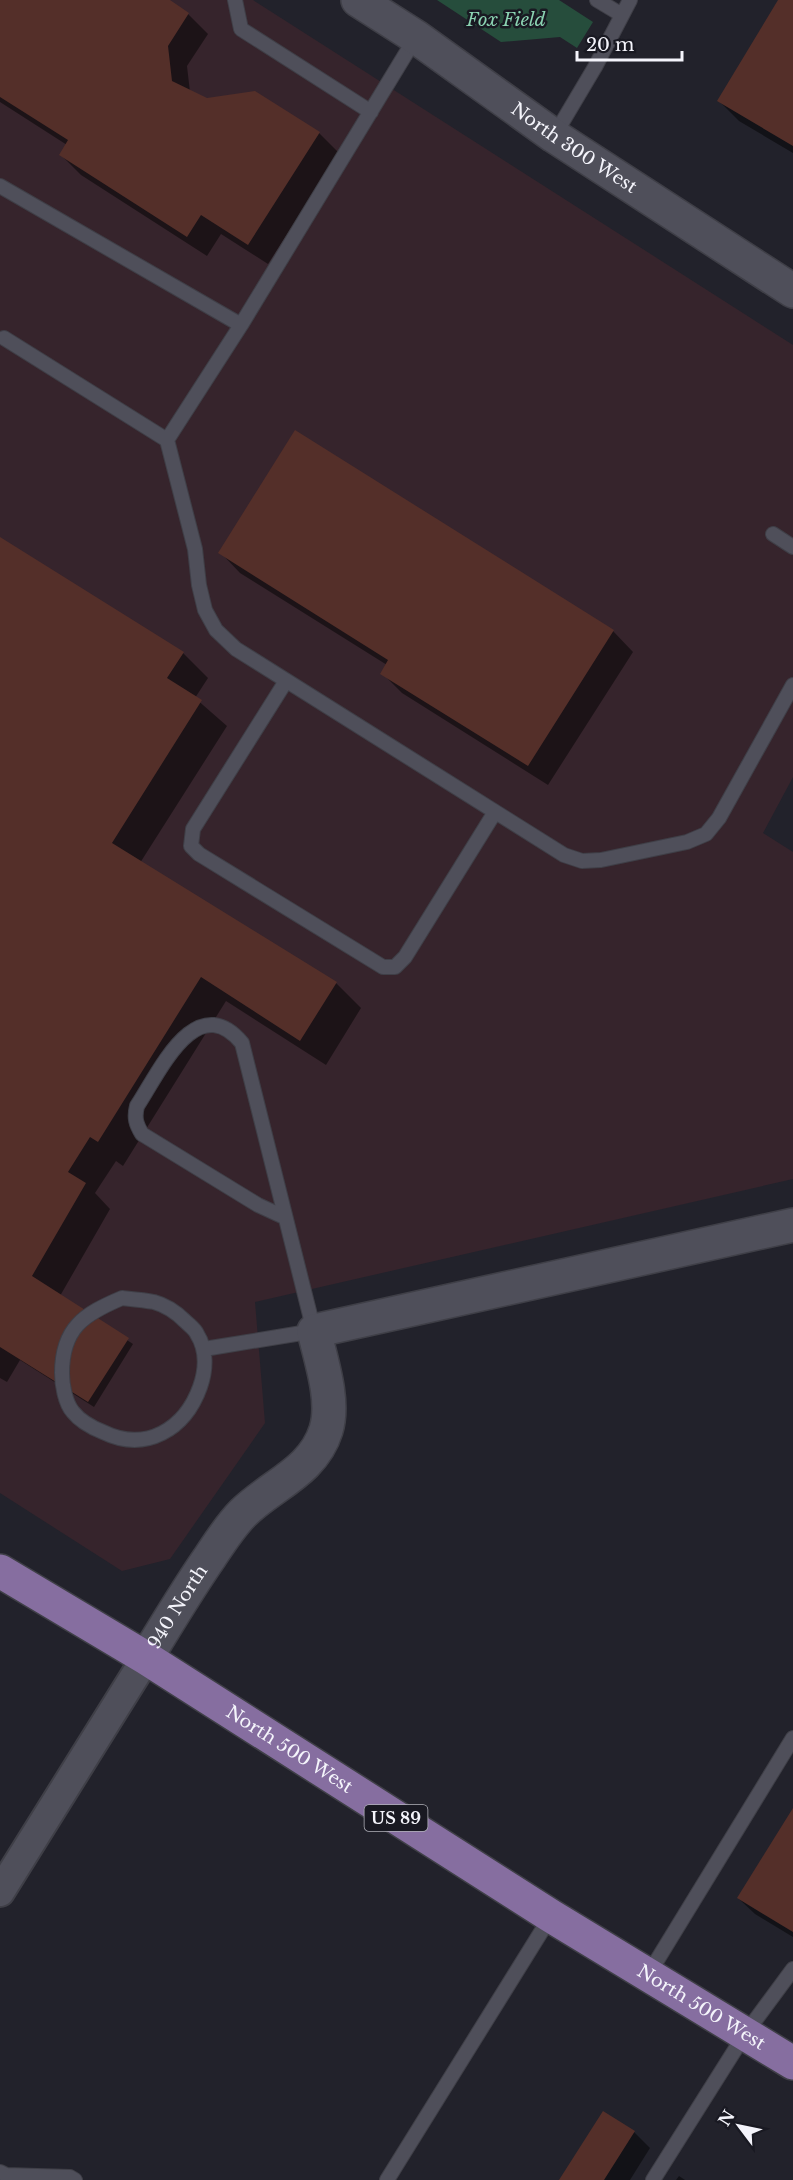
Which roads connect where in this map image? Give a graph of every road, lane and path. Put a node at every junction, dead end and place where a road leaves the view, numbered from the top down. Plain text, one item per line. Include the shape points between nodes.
1 (236, 0) edge
2 (358, 0) edge
3 (597, 0) edge
4 (630, 0) edge
5 (622, 15) junction
6 (416, 37) junction
7 (371, 112) junction
8 (554, 136) junction
9 (0, 186) edge
10 (793, 291) edge
11 (241, 325) junction
12 (4, 338) dead end
13 (167, 440) junction
14 (773, 534) dead end
15 (793, 547) edge
16 (286, 681) junction
17 (793, 685) edge
18 (495, 812) junction
19 (284, 1217) junction
20 (793, 1225) edge
21 (314, 1331) junction
22 (204, 1349) junction
23 (0, 1571) edge
24 (146, 1658) junction
25 (793, 1738) edge
26 (0, 1892) edge
27 (551, 1916) junction
28 (793, 1969) edge
29 (648, 1975) junction
30 (745, 2034) junction
31 (793, 2063) edge
32 (0, 2172) edge
33 (75, 2180) edge
34 (387, 2180) edge
35 (653, 2180) edge

1 - 7 lane via 241,29
2 - 6 street, North 300 West
3 - 5 lane
4 - 5 lane
5 - 8 lane
6 - 7 lane
6 - 8 street, North 300 West
7 - 11 lane
8 - 10 street, North 300 West
9 - 11 lane
11 - 13 lane
12 - 13 lane
13 - 16 lane via 195,549 205,610 216,630 236,649
14 - 15 lane
16 - 18 lane
16 - 18 lane via 193,829 191,846 209,860 384,967 395,967
17 - 18 lane via 719,818 706,834 687,842 582,861 564,855
19 - 19 lane via 242,1043 220,1027 190,1030 177,1043 137,1106 136,1124 142,1134
19 - 21 lane
20 - 21 street
21 - 22 lane
21 - 24 street, 940 North via 329,1412 317,1449 297,1474 243,1512 199,1572
22 - 22 lane via 197,1332 178,1314 155,1302 122,1298 95,1309 75,1326 62,1352 62,1383 72,1411 91,1427 125,1440 142,1440 162,1434 182,1419 204,1375
23 - 24 main road, North 500 West / US 89
24 - 26 street, 940 North
24 - 27 main road, North 500 West / US 89
25 - 29 lane
27 - 29 main road, North 500 West / US 89
27 - 34 lane
28 - 30 lane
29 - 30 main road, North 500 West / US 89
30 - 31 main road, North 500 West / US 89
30 - 35 lane
32 - 33 lane

